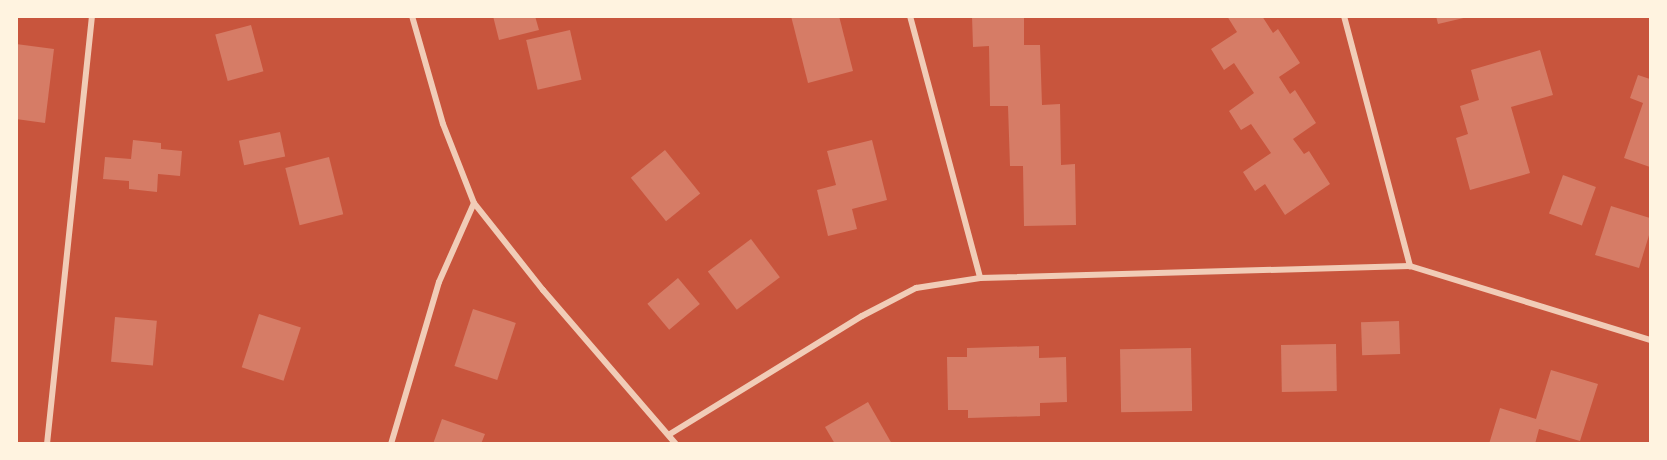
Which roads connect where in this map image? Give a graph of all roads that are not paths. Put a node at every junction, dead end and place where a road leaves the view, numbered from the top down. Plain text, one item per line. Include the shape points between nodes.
1 (92, 16) edge
2 (412, 16) edge
3 (910, 16) edge
4 (1344, 16) edge
5 (474, 203) junction
6 (1410, 266) junction
7 (980, 278) junction
8 (1650, 340) edge
9 (670, 434) junction
10 (47, 444) edge
11 (391, 444) edge
12 (676, 444) edge

1 - 10 street
2 - 5 street via 443,124
3 - 7 street
4 - 6 street
5 - 9 street via 543,290
5 - 11 street via 439,282
6 - 7 street
6 - 8 street
7 - 9 street via 916,288 862,316
9 - 12 street

